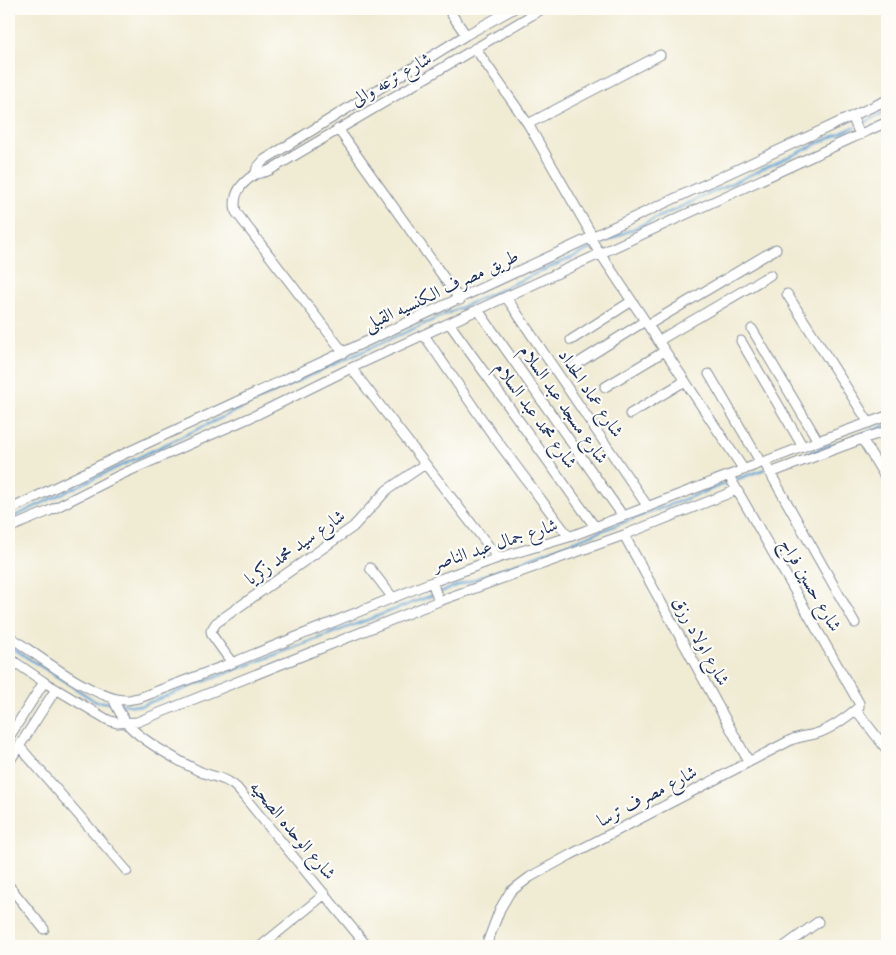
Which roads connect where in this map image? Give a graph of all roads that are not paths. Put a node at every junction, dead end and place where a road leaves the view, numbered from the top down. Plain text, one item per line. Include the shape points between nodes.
1 (448, 9) edge
2 (513, 9) edge
3 (542, 9) edge
4 (504, 14) junction
5 (512, 26) junction
6 (466, 35) junction
7 (475, 48) junction
8 (660, 55) dead end
9 (887, 100) edge
10 (852, 116) junction
11 (887, 122) edge
12 (528, 124) junction
13 (338, 129) junction
14 (860, 135) junction
15 (256, 173) junction
16 (592, 238) junction
17 (776, 250) dead end
18 (600, 253) junction
19 (770, 275) dead end
20 (492, 285) junction
21 (787, 294) dead end
22 (504, 298) junction
23 (460, 300) junction
24 (632, 301) junction
25 (478, 310) junction
26 (449, 323) junction
27 (646, 323) junction
28 (752, 329) dead end
29 (424, 335) junction
30 (571, 340) dead end
31 (658, 341) junction
32 (741, 342) dead end
33 (665, 351) junction
34 (344, 353) junction
35 (575, 365) dead end
36 (351, 368) junction
37 (709, 374) dead end
38 (685, 381) junction
39 (605, 388) dead end
40 (630, 414) dead end
41 (887, 416) edge
42 (869, 422) junction
43 (887, 431) edge
44 (862, 439) junction
45 (818, 441) junction
46 (803, 447) junction
47 (425, 464) junction
48 (766, 467) junction
49 (744, 470) junction
50 (887, 480) edge
51 (733, 482) junction
52 (648, 507) junction
53 (9, 510) edge
54 (623, 516) junction
55 (10, 526) edge
56 (595, 527) junction
57 (624, 535) junction
58 (569, 536) junction
59 (498, 558) junction
60 (370, 568) dead end
61 (432, 584) junction
62 (393, 598) junction
63 (438, 600) junction
64 (855, 623) dead end
65 (9, 636) edge
66 (9, 658) edge
67 (27, 659) junction
68 (232, 663) junction
69 (44, 682) junction
70 (56, 689) junction
71 (114, 700) junction
72 (856, 710) junction
73 (127, 723) junction
74 (9, 737) edge
75 (19, 746) junction
76 (887, 750) edge
77 (9, 762) edge
78 (749, 762) junction
79 (127, 871) dead end
80 (9, 886) edge
81 (325, 894) junction
82 (818, 922) dead end
83 (44, 929) dead end
84 (261, 946) edge
85 (367, 946) edge
86 (486, 946) edge
87 (785, 946) edge

1 - 6 street
2 - 4 street, شارع ترعه والى
3 - 5 street, شارع ترعه والى
4 - 5 street
4 - 6 street, شارع ترعه والى
5 - 7 street, شارع ترعه والى
6 - 15 street, شارع ترعه والى via 264,160
7 - 12 street
7 - 13 street, شارع ترعه والى
8 - 12 street
9 - 10 street, طريق مصرف الكنسيه القبلى
10 - 14 street
10 - 16 street, طريق مصرف الكنسيه القبلى
11 - 14 street, طريق مصرف الكنسيه القبلى
12 - 16 street
13 - 15 street, شارع ترعه والى via 270,170
13 - 23 street
14 - 18 street, طريق مصرف الكنسيه القبلى
15 - 34 street, شارع ترعه والى via 236,194 236,212
16 - 18 street
16 - 20 street, طريق مصرف الكنسيه القبلى
17 - 27 street
18 - 22 street, طريق مصرف الكنسيه القبلى
18 - 24 street
19 - 31 street
20 - 22 street, شارع عماد الحداد
20 - 23 street, طريق مصرف الكنسيه القبلى
21 - 42 street
22 - 25 street, طريق مصرف الكنسيه القبلى
22 - 52 street, شارع عماد الحداد
23 - 34 street, طريق مصرف الكنسيه القبلى
24 - 27 street
24 - 30 street
25 - 26 street, طريق مصرف الكنسيه القبلى
25 - 54 street, شارع مسجد عبد السلام
26 - 29 street, طريق مصرف الكنسيه القبلى
26 - 56 street, شارع محمد عبد السلام
27 - 31 street
27 - 35 street
28 - 45 street
29 - 36 street, طريق مصرف الكنسيه القبلى
29 - 58 street via 492,434
31 - 33 street
32 - 46 street
33 - 38 street
33 - 39 street
34 - 53 street, طريق مصرف الكنسيه القبلى
36 - 47 street
36 - 55 street, طريق مصرف الكنسيه القبلى via 49,511
37 - 48 street
38 - 40 street
38 - 49 street
41 - 42 street, شارع جمال عبد الناصر
42 - 45 street, شارع جمال عبد الناصر
43 - 44 street, شارع جمال عبد الناصر
44 - 48 street, شارع جمال عبد الناصر
44 - 50 street
45 - 46 street, شارع جمال عبد الناصر
46 - 48 street, شارع جمال عبد الناصر
47 - 59 street
47 - 68 street, شارع سيد محمد زكريا via 387,490 353,527 216,623 212,636
48 - 49 street, شارع جمال عبد الناصر
48 - 64 street
49 - 51 street, شارع جمال عبد الناصر
51 - 52 street, شارع جمال عبد الناصر
51 - 57 street, شارع جمال عبد الناصر
51 - 72 street, شارع حسين فراج via 860,703
52 - 54 street, شارع جمال عبد الناصر
54 - 56 street, شارع جمال عبد الناصر
56 - 58 street, شارع جمال عبد الناصر
57 - 63 street, شارع جمال عبد الناصر
57 - 78 street, شارع اولاد رزق
58 - 59 street, شارع جمال عبد الناصر
59 - 61 street, شارع جمال عبد الناصر
60 - 62 street
61 - 62 street, شارع جمال عبد الناصر
61 - 63 street
62 - 68 street, شارع جمال عبد الناصر
63 - 73 street, شارع جمال عبد الناصر via 147,719
65 - 67 street, شارع الوحده الصحيه
66 - 67 street, شارع الوحده الصحيه
67 - 69 street, شارع الوحده الصحيه
67 - 71 street, شارع الوحده الصحيه
68 - 71 street, شارع جمال عبد الناصر via 139,698
69 - 70 street, شارع الوحده الصحيه
69 - 74 street
70 - 73 street, شارع الوحده الصحيه via 108,720
70 - 75 street
71 - 73 street, شارع الوحده الصحيه
72 - 76 street
72 - 78 street, شارع مصرف ترسا via 819,733 796,738
73 - 81 street, شارع الوحده الصحيه via 182,762 233,784
75 - 77 street
75 - 79 street
78 - 86 street, شارع مصرف ترسا via 570,854 517,886 500,909
80 - 83 street
81 - 84 street
81 - 85 street, شارع الوحده الصحيه
82 - 87 street

